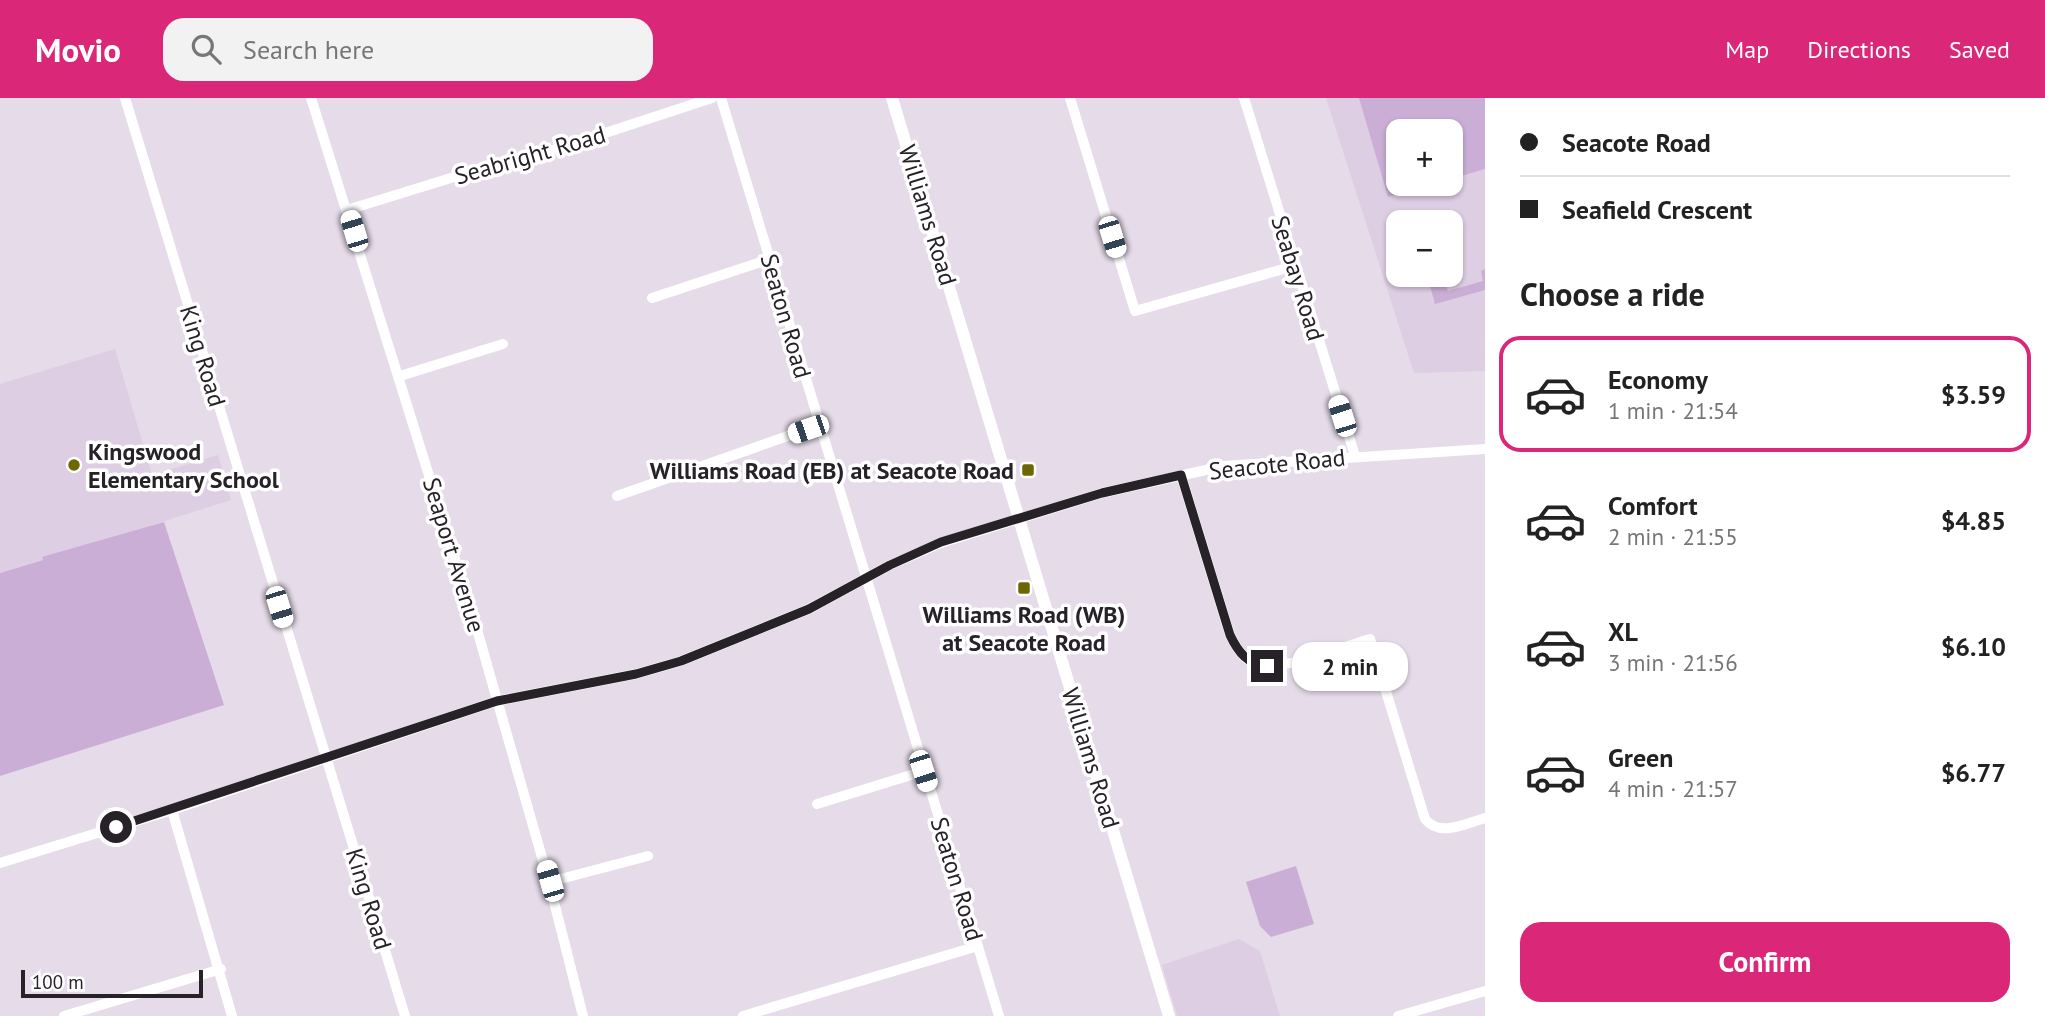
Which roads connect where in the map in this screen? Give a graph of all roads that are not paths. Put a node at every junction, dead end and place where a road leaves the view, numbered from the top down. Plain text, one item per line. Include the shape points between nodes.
1 (125, 98) edge
2 (311, 98) edge
3 (712, 98) edge
4 (721, 98) edge
5 (892, 98) edge
6 (1070, 98) edge
7 (1244, 98) edge
8 (347, 210) junction
9 (770, 259) junction
10 (1294, 266) junction
11 (652, 298) dead end
12 (503, 344) dead end
13 (400, 376) junction
14 (819, 425) junction
15 (1485, 449) edge
16 (1355, 456) junction
17 (1181, 475) junction
18 (617, 496) dead end
19 (1019, 518) junction
20 (866, 579) junction
21 (497, 701) junction
22 (325, 758) junction
23 (923, 771) junction
24 (817, 804) dead end
25 (172, 810) junction
26 (1485, 818) edge
27 (648, 856) dead end
28 (0, 863) edge
29 (550, 881) junction
30 (978, 946) junction
31 (221, 969) junction
32 (1485, 991) edge
33 (64, 1016) edge
34 (232, 1016) edge
35 (405, 1016) edge
36 (583, 1016) edge
37 (743, 1016) edge
38 (999, 1016) edge
39 (1169, 1016) edge
40 (1398, 1016) edge

1 - 22 street, King Road
2 - 8 street, Seaport Avenue
3 - 8 street, Seabright Road
4 - 9 street, Seaton Road
5 - 19 street, Williams Road
6 - 10 street via 1135,311
7 - 10 street, Seabay Road
8 - 13 street, Seaport Avenue
9 - 11 street
9 - 14 street, Seaton Road
10 - 16 street, Seabay Road
12 - 13 street
13 - 21 street, Seaport Avenue
14 - 18 street
14 - 20 street, Seaton Road
15 - 16 street, Seacote Road
16 - 17 street, Seacote Road via 1224,466
17 - 19 street, Seacote Road
17 - 26 street via 1230,635 1239,651 1255,664 1275,666 1370,639 1425,820 1441,829
19 - 20 street, Seacote Road via 941,542
19 - 39 street, Williams Road
20 - 21 street, Seacote Road via 809,609 681,661
20 - 23 street, Seaton Road
21 - 22 street, Seacote Road
21 - 29 street, Seaport Avenue
22 - 25 street, Seacote Road
22 - 35 street, King Road
23 - 24 street
23 - 30 street, Seaton Road
25 - 28 street, Seacote Road
25 - 31 street
27 - 29 street
29 - 36 street, Seaport Avenue
30 - 37 street
30 - 38 street, Seaton Road
31 - 33 street
31 - 34 street
32 - 40 street

